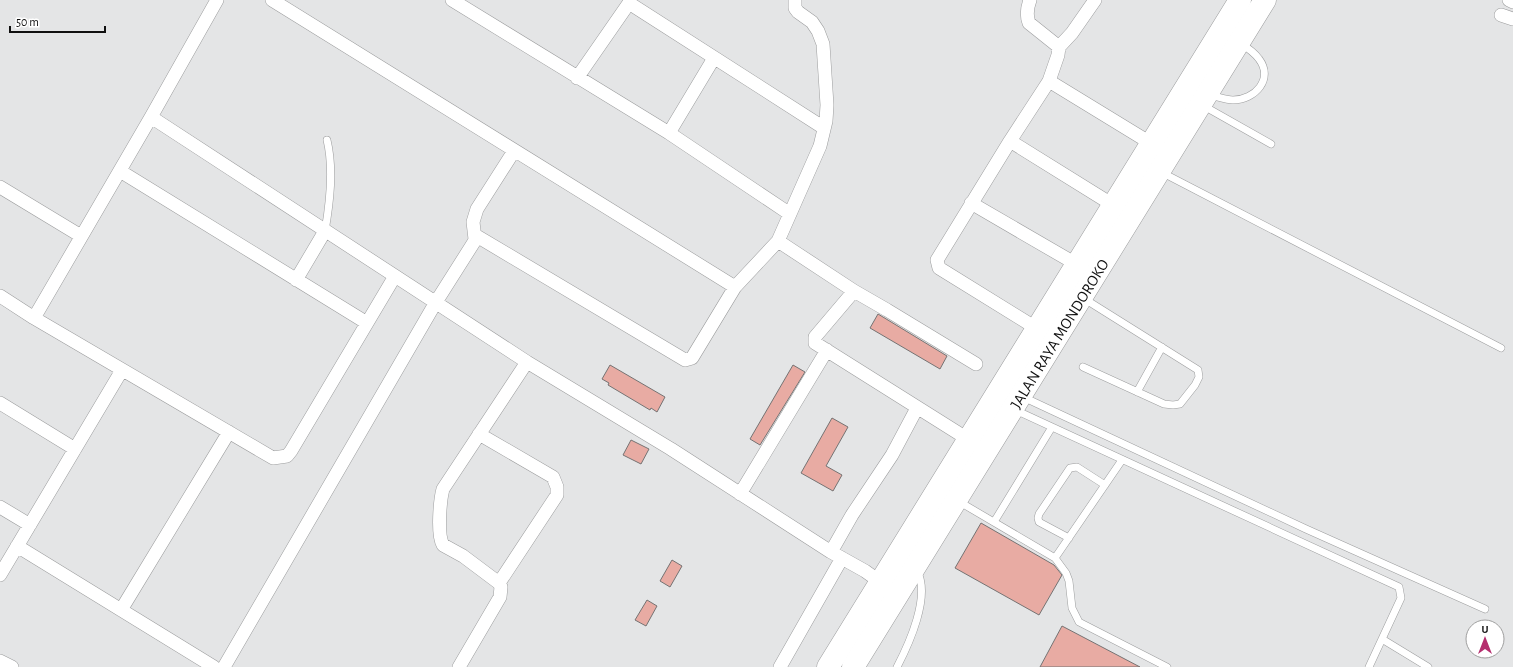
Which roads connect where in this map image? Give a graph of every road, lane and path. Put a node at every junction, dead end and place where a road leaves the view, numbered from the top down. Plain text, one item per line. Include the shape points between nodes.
1 (217, 0) edge
2 (272, 0) edge
3 (452, 0) edge
4 (795, 0) edge
5 (1030, 0) edge
6 (1095, 0) edge
7 (1240, 0) edge
8 (1265, 0) edge
9 (1509, 0) edge
10 (630, 1) edge
11 (1513, 2) edge
12 (1238, 42) junction
13 (1059, 46) junction
14 (714, 58) junction
15 (577, 78) junction
16 (1049, 81) junction
17 (1194, 98) junction
18 (151, 117) junction
19 (824, 128) junction
20 (669, 133) junction
21 (327, 140) dead end
22 (1010, 141) junction
23 (1151, 143) junction
24 (1271, 144) dead end
25 (514, 151) junction
26 (1164, 162) junction
27 (120, 170) junction
28 (0, 187) edge
29 (972, 203) junction
30 (1113, 205) junction
31 (790, 214) junction
32 (325, 231) junction
33 (475, 235) junction
34 (81, 236) junction
35 (778, 241) junction
36 (1076, 264) junction
37 (395, 276) junction
38 (296, 280) junction
39 (736, 287) junction
40 (854, 291) junction
41 (1072, 291) junction
42 (0, 296) edge
43 (436, 302) junction
44 (34, 318) junction
45 (367, 323) junction
46 (1032, 334) junction
47 (1162, 347) junction
48 (1501, 348) dead end
49 (827, 350) junction
50 (1046, 352) junction
51 (527, 362) junction
52 (976, 364) dead end
53 (1083, 367) dead end
54 (122, 370) junction
55 (1137, 392) junction
56 (1011, 394) junction
57 (0, 403) edge
58 (917, 408) junction
59 (1052, 427) junction
60 (229, 432) junction
61 (479, 434) junction
62 (977, 445) junction
63 (75, 449) junction
64 (1122, 460) junction
65 (1105, 485) junction
66 (740, 494) junction
67 (956, 500) junction
68 (0, 506) edge
69 (994, 522) junction
70 (30, 525) junction
71 (1069, 538) junction
72 (17, 546) junction
73 (836, 555) junction
74 (1056, 558) junction
75 (906, 561) junction
76 (0, 575) edge
77 (499, 583) junction
78 (889, 588) junction
79 (1485, 609) dead end
80 (121, 610) junction
81 (1382, 639) junction
82 (0, 661) edge
83 (12, 667) edge
84 (214, 667) edge
85 (224, 667) edge
86 (458, 667) edge
87 (780, 667) edge
88 (828, 667) edge
89 (853, 667) edge
90 (897, 667) edge
91 (1167, 667) edge
92 (1369, 667) edge
93 (1428, 667) edge

1 - 18 street
2 - 25 street
3 - 15 street
4 - 19 street via 795,8 812,22 823,44 827,105
5 - 13 street via 1027,9 1029,23
6 - 13 street via 1072,33
7 - 17 highway, JALAN RAYA MONDOROKO
8 - 12 highway, JALAN RAYA MONDOROKO
9 - 11 street
10 - 14 street
10 - 15 street
12 - 17 highway, JALAN RAYA MONDOROKO
12 - 17 lane via 1252,50 1264,68 1263,83 1258,91 1248,98 1232,100
13 - 16 street
14 - 19 street
14 - 20 street
15 - 20 street
16 - 22 street
16 - 23 street
17 - 23 highway, JALAN RAYA MONDOROKO
17 - 24 lane
17 - 26 highway, JALAN RAYA MONDOROKO
18 - 27 street
18 - 32 street
19 - 31 street via 820,146
20 - 31 street
21 - 32 lane via 331,155
22 - 29 street
22 - 30 street
23 - 26 street
23 - 30 highway, JALAN RAYA MONDOROKO
25 - 33 street via 477,209 473,222
25 - 39 street
26 - 41 highway, JALAN RAYA MONDOROKO
26 - 48 lane
27 - 34 street
27 - 38 street
28 - 34 street
29 - 36 street
29 - 46 street via 937,260 939,268
30 - 36 highway, JALAN RAYA MONDOROKO
31 - 35 street
32 - 37 street
32 - 38 street
33 - 39 street via 686,360 692,358
33 - 43 street via 474,242
34 - 44 street
35 - 39 street
35 - 40 street
36 - 41 highway, JALAN RAYA MONDOROKO
37 - 43 street
37 - 45 street
38 - 45 street
40 - 49 street via 815,337 815,343
40 - 52 street
41 - 46 highway, JALAN RAYA MONDOROKO
41 - 47 lane
41 - 50 highway, JALAN RAYA MONDOROKO
42 - 44 street
43 - 51 street
43 - 85 street
44 - 54 street
45 - 60 street via 287,456 273,458
46 - 50 highway
46 - 56 highway, JALAN RAYA MONDOROKO
47 - 55 lane
47 - 55 lane via 1198,370 1199,377 1180,404 1173,406
49 - 58 street
49 - 66 street
50 - 56 highway, JALAN RAYA MONDOROKO
51 - 61 street
51 - 66 street via 672,449
53 - 55 lane
54 - 60 street
54 - 63 street
56 - 59 lane
56 - 62 highway, JALAN RAYA MONDOROKO
56 - 79 lane
57 - 63 street
58 - 62 street
58 - 73 street via 892,455 852,515
59 - 64 lane
59 - 69 lane
60 - 80 street
61 - 77 street via 443,489 440,537 443,545 463,556
61 - 77 street via 553,477 558,487 557,495
62 - 67 highway, JALAN RAYA MONDOROKO
62 - 75 highway, JALAN RAYA MONDOROKO
63 - 70 street
64 - 65 lane
64 - 81 lane via 1399,587 1401,598
65 - 71 lane
65 - 71 lane via 1077,467 1070,468 1038,518 1039,522
66 - 73 street
67 - 69 lane
67 - 75 highway, JALAN RAYA MONDOROKO
68 - 70 street
69 - 74 lane
70 - 72 street
71 - 74 lane
72 - 76 street
72 - 80 street
73 - 78 street
73 - 87 street
74 - 91 lane via 1069,581 1072,608 1079,622
75 - 78 highway, JALAN RAYA MONDOROKO
75 - 90 lane via 920,578 920,607 909,643
77 - 86 street via 500,597
78 - 88 highway, JALAN RAYA MONDOROKO
78 - 89 highway, JALAN RAYA MONDOROKO
80 - 84 street
81 - 92 lane
81 - 93 lane
82 - 83 street

